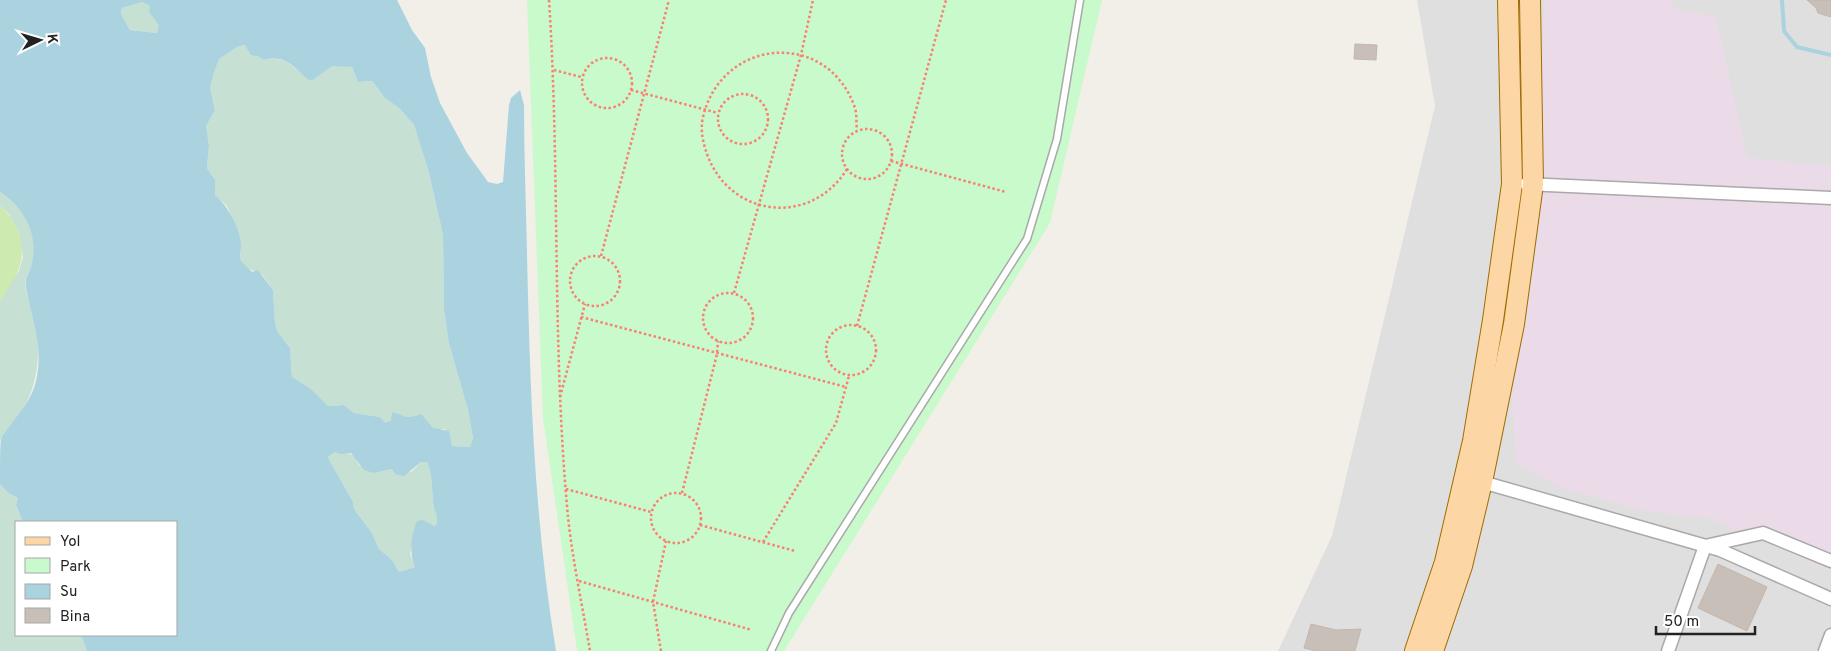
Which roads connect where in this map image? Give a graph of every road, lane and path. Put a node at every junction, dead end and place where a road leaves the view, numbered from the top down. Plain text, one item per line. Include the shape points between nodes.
1 (549, 0) edge
2 (668, 0) edge
3 (813, 0) edge
4 (946, 0) edge
5 (1080, 0) edge
6 (1508, 0) edge
7 (1530, 0) edge
8 (801, 55) junction
9 (554, 70) junction
10 (582, 78) junction
11 (631, 90) junction
12 (644, 94) junction
13 (706, 110) junction
14 (718, 113) junction
15 (857, 130) junction
16 (891, 161) junction
17 (902, 165) junction
18 (847, 169) junction
19 (1512, 184) junction
20 (1533, 184) junction
21 (1006, 192) dead end
22 (1831, 198) edge
23 (761, 205) junction
24 (601, 256) junction
25 (734, 293) junction
26 (584, 304) junction
27 (581, 318) junction
28 (857, 326) junction
29 (718, 341) junction
30 (716, 354) junction
31 (849, 376) junction
32 (846, 388) junction
33 (559, 401) junction
34 (1482, 482) junction
35 (566, 489) junction
36 (681, 493) junction
37 (651, 512) junction
38 (700, 525) junction
39 (666, 541) junction
40 (763, 542) junction
41 (1705, 546) junction
42 (795, 551) dead end
43 (1831, 561) edge
44 (579, 581) junction
45 (1831, 599) edge
46 (653, 602) junction
47 (752, 630) dead end
48 (1831, 634) edge
49 (590, 651) edge
50 (661, 651) edge
51 (771, 651) edge
52 (1415, 651) edge
53 (1433, 651) edge
54 (1668, 651) edge
55 (1824, 651) edge

1 - 9 path
2 - 12 path
3 - 8 path
4 - 17 path
5 - 51 lane via 1057,139 1027,238 789,613
6 - 19 main road
7 - 20 main road
8 - 13 path via 775,52 749,58 727,72 711,94
8 - 15 path via 825,66 844,85 855,109
8 - 23 path
9 - 10 path
9 - 33 path
10 - 11 path via 584,95 596,106 614,108
10 - 11 path via 590,64 613,58 630,74
11 - 12 path
12 - 13 path
12 - 24 path
13 - 14 path
13 - 23 path via 703,144 712,168 727,187 748,201
14 - 14 path via 721,130 733,142 750,143 758,139 768,126 769,118 763,102 750,94 727,99
15 - 16 path via 873,129 886,138
15 - 18 path via 842,148 841,157
16 - 17 path
16 - 18 path via 882,175 874,179 856,178
17 - 21 path
17 - 28 path
18 - 23 path via 839,181 820,197 797,206 772,208
19 - 20 street
19 - 52 main road via 1473,441 1445,562
20 - 22 street
20 - 34 main road via 1514,324
23 - 25 path
24 - 26 path via 585,257 570,275 572,293
24 - 26 path via 619,272 619,288 616,296 602,306
25 - 29 path via 718,294 703,312 705,329
25 - 29 path via 748,302 752,309 752,325 743,338 735,342
26 - 27 path
27 - 30 path
27 - 33 path
28 - 31 path via 865,329 875,342 875,358 866,371
28 - 31 path via 849,325 834,331 826,345 828,362 833,369
29 - 30 path
30 - 32 path
30 - 36 path
31 - 32 path
32 - 40 path via 836,423
33 - 35 path
34 - 41 street
34 - 53 main road via 1462,566
35 - 37 path
35 - 44 path
36 - 37 path via 674,492 659,498
36 - 38 path via 696,502
37 - 39 path via 653,529
38 - 39 path via 690,539
38 - 40 path
39 - 46 path
40 - 42 path
41 - 43 street via 1764,533
41 - 45 street
41 - 54 street
44 - 46 path
44 - 49 path
46 - 47 path
46 - 50 path
48 - 55 street

